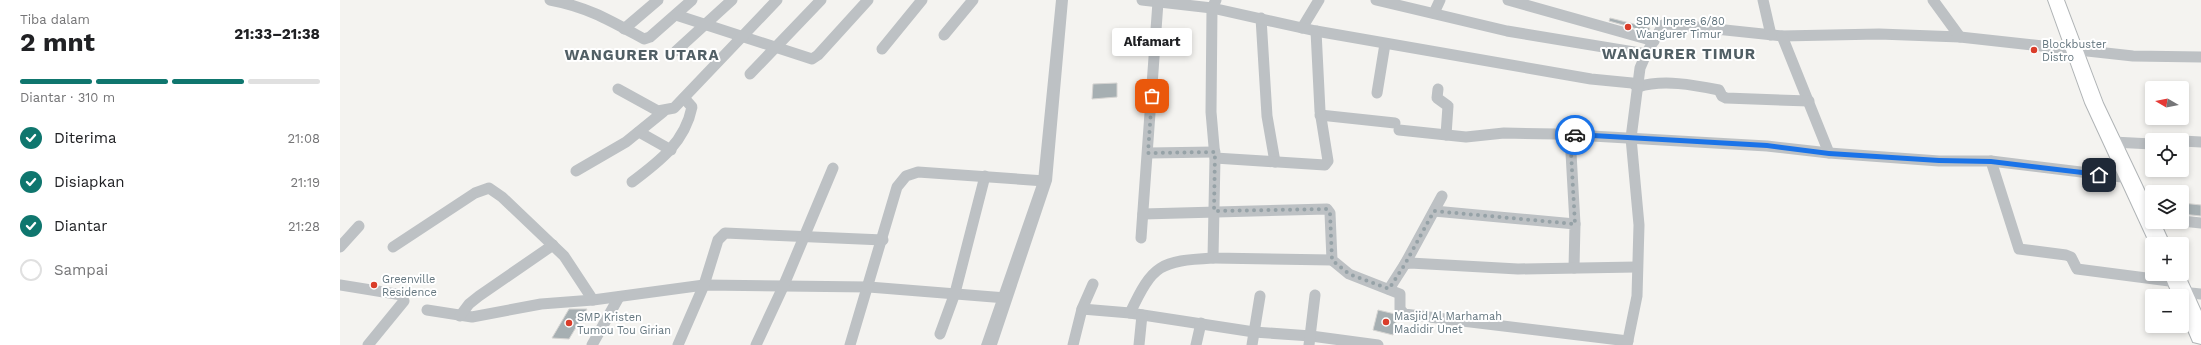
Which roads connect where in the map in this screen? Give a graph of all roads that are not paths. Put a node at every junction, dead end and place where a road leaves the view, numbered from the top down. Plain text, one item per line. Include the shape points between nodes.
1 (550, 0) edge
2 (658, 0) edge
3 (692, 0) edge
4 (732, 0) edge
5 (777, 0) edge
6 (821, 0) edge
7 (868, 0) edge
8 (922, 0) edge
9 (973, 0) edge
10 (1062, 0) edge
11 (1142, 0) edge
12 (1318, 0) edge
13 (1376, 0) edge
14 (1440, 0) edge
15 (1508, 0) edge
16 (1763, 0) edge
17 (1933, 0) edge
18 (2056, 0) edge
19 (1158, 2) junction
20 (1214, 4) edge
21 (1434, 13) junction
22 (676, 15) junction
23 (1261, 18) junction
24 (705, 25) junction
25 (1302, 28) junction
26 (1604, 28) junction
27 (624, 29) junction
28 (1316, 31) junction
29 (741, 35) junction
30 (944, 35) dead end
31 (1772, 35) junction
32 (1782, 36) junction
33 (1960, 37) junction
34 (1654, 42) junction
35 (1385, 44) junction
36 (1598, 46) junction
37 (777, 47) junction
38 (882, 49) dead end
39 (2074, 50) junction
40 (676, 51) dead end
41 (1646, 54) junction
42 (2200, 58) edge
43 (750, 74) dead end
44 (1638, 87) junction
45 (618, 89) dead end
46 (1438, 89) dead end
47 (1377, 92) dead end
48 (684, 98) junction
49 (1809, 101) junction
50 (663, 112) junction
51 (1320, 115) junction
52 (639, 132) junction
53 (1570, 134) junction
54 (1446, 136) junction
55 (1631, 138) junction
56 (2113, 142) junction
57 (2189, 142) edge
58 (2201, 142) edge
59 (2145, 144) edge
60 (671, 150) junction
61 (1148, 153) junction
62 (1829, 153) junction
63 (1215, 155) junction
64 (1275, 162) junction
65 (1991, 162) junction
66 (833, 168) dead end
67 (576, 171) dead end
68 (985, 176) junction
69 (2130, 178) junction
70 (1045, 181) junction
71 (632, 182) dead end
72 (1442, 196) dead end
73 (2145, 208) edge
74 (1214, 211) junction
75 (1434, 211) junction
76 (1143, 214) junction
77 (2189, 222) edge
78 (2201, 223) edge
79 (1575, 224) junction
80 (359, 226) dead end
81 (804, 235) junction
82 (1141, 238) dead end
83 (883, 240) junction
84 (553, 245) junction
85 (340, 247) edge
86 (393, 247) dead end
87 (1213, 258) junction
88 (1332, 260) junction
89 (1405, 264) junction
90 (1636, 267) junction
91 (1574, 268) junction
92 (1092, 284) dead end
93 (340, 285) edge
94 (704, 285) junction
95 (2183, 286) edge
96 (783, 287) junction
97 (869, 287) junction
98 (1389, 289) junction
99 (955, 293) junction
100 (1315, 295) dead end
101 (1260, 296) dead end
102 (619, 297) junction
103 (1006, 298) junction
104 (593, 300) junction
105 (1082, 309) junction
106 (427, 310) dead end
107 (1136, 314) junction
108 (460, 316) junction
109 (1201, 323) junction
110 (1254, 332) junction
111 (2200, 332) edge
112 (940, 334) dead end
113 (1310, 341) edge
114 (1627, 343) edge
115 (368, 345) edge
116 (592, 345) edge
117 (678, 345) edge
118 (756, 345) edge
119 (850, 345) edge
120 (989, 345) edge
121 (1073, 345) edge
122 (1140, 345) edge
123 (1196, 345) edge
124 (1252, 345) edge
125 (1378, 345) edge

1 - 27 street via 576,5 597,13
2 - 27 street
3 - 22 street
4 - 24 street
5 - 29 street
6 - 37 street
7 - 37 street via 815,58
8 - 38 street
9 - 30 street
10 - 70 street
11 - 19 street
12 - 25 street
13 - 21 street
14 - 21 street
15 - 26 street
16 - 31 street via 1767,24
17 - 33 street
18 - 39 highway
19 - 20 street
19 - 61 street
20 - 23 street
20 - 63 street via 1211,112
21 - 36 street via 1507,31
22 - 24 street
22 - 27 street via 648,39 642,39
23 - 25 street
23 - 64 street via 1267,116
24 - 29 street
24 - 40 street
25 - 28 street
26 - 34 street
26 - 36 street
28 - 35 street
28 - 51 street
29 - 37 street
29 - 48 street
31 - 32 street
31 - 34 street via 1665,25
32 - 33 street via 1850,34
32 - 49 street
33 - 39 street
34 - 41 street
35 - 44 street via 1591,79 1632,83
35 - 47 street
36 - 41 street
37 - 43 street
39 - 42 street via 2133,56
39 - 56 highway
41 - 44 street via 1640,68
44 - 49 street via 1643,84 1673,83 1719,90 1726,98
44 - 55 street
45 - 50 street
46 - 54 street via 1437,98 1448,106
48 - 50 street via 674,108
48 - 60 street via 692,107 691,115 686,128
49 - 62 street
50 - 52 street
51 - 54 street
51 - 64 street via 1328,161 1320,166
52 - 60 street
52 - 67 street via 612,152
53 - 54 street via 1504,133 1466,137
53 - 55 street
53 - 79 street
55 - 62 street via 1767,146
55 - 90 street via 1639,225
56 - 59 street
56 - 69 highway
57 - 58 street
60 - 71 street
61 - 63 street
61 - 76 street
62 - 65 street
63 - 64 street
63 - 74 street
65 - 69 street
65 - 95 street via 2019,249 2066,255 2071,257 2077,269
66 - 81 street
68 - 70 street
68 - 83 street via 911,172 897,187
68 - 99 street
69 - 73 highway
70 - 103 street
72 - 75 street
74 - 76 street
74 - 87 street
74 - 88 street via 1327,209 1330,213
75 - 79 street
75 - 89 street
76 - 82 street
77 - 78 street
79 - 91 street
80 - 85 street
81 - 83 street
81 - 94 street via 725,233 718,240
81 - 96 street
83 - 97 street
84 - 86 street via 496,191 488,188 475,193
84 - 104 street via 564,256
84 - 108 street via 479,296
87 - 88 street
87 - 107 street via 1167,262 1148,278
88 - 98 street via 1349,274
89 - 91 street via 1501,269
89 - 98 street
90 - 91 street
90 - 114 street via 1637,296
92 - 105 street
93 - 115 street via 402,295 404,301
94 - 96 street
94 - 102 street
94 - 117 street
95 - 111 highway
96 - 97 street
96 - 118 street
97 - 99 street
97 - 119 street
98 - 114 street via 1400,294 1400,310 1409,316
99 - 103 street
99 - 112 street
100 - 113 street
101 - 110 street
102 - 104 street
102 - 116 street
103 - 120 street
104 - 108 street via 541,304 486,315
105 - 107 street
105 - 121 street
106 - 108 street
107 - 109 street
107 - 122 street
109 - 110 street
109 - 123 street
110 - 113 street
110 - 124 street
113 - 125 street

